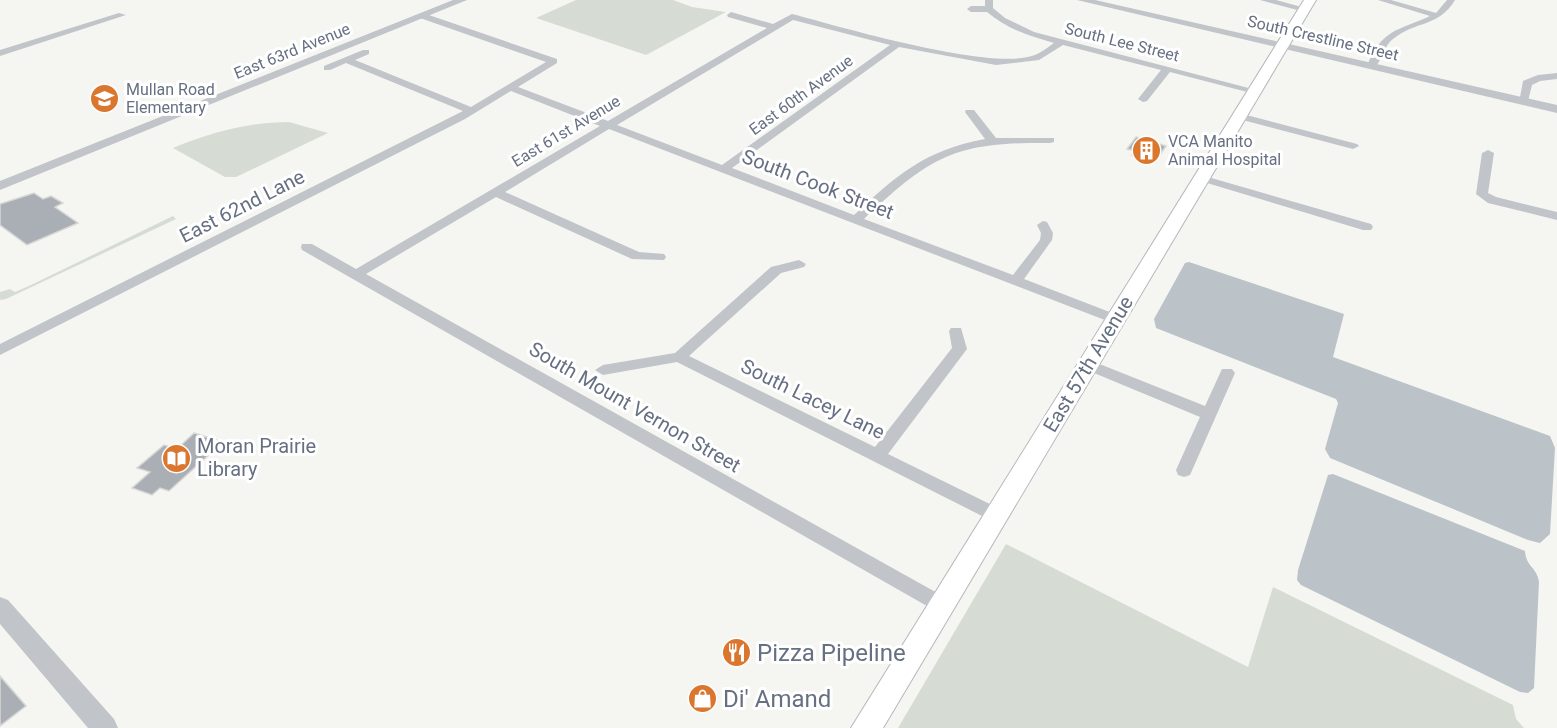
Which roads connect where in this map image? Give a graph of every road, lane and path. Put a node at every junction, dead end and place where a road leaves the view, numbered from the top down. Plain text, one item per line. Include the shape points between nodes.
1 (462, 0) edge
2 (1082, 0) edge
3 (1264, 0) edge
4 (1382, 0) edge
5 (1451, 0) edge
6 (989, 4) edge
7 (1308, 4) edge
8 (971, 9) dead end
9 (122, 15) dead end
10 (731, 15) dead end
11 (423, 16) junction
12 (1438, 16) junction
13 (773, 27) junction
14 (1062, 42) junction
15 (897, 44) junction
16 (1282, 46) junction
17 (366, 52) dead end
18 (0, 53) edge
19 (346, 60) junction
20 (1372, 66) junction
21 (327, 68) dead end
22 (1167, 69) junction
23 (1557, 76) edge
24 (504, 90) junction
25 (1254, 91) junction
26 (1143, 99) dead end
27 (1522, 100) junction
28 (1557, 109) edge
29 (472, 111) junction
30 (970, 112) dead end
31 (1239, 116) junction
32 (606, 126) junction
33 (992, 140) junction
34 (1050, 140) dead end
35 (1353, 146) dead end
36 (1488, 153) dead end
37 (722, 170) junction
38 (1201, 178) junction
39 (0, 186) edge
40 (496, 192) junction
41 (1557, 216) edge
42 (855, 220) junction
43 (1043, 225) dead end
44 (1367, 228) dead end
45 (308, 247) dead end
46 (659, 258) dead end
47 (799, 264) dead end
48 (357, 274) junction
49 (1015, 282) junction
50 (1115, 319) junction
51 (956, 331) dead end
52 (0, 350) edge
53 (679, 357) junction
54 (1087, 364) junction
55 (603, 370) dead end
56 (1227, 373) dead end
57 (1209, 414) junction
58 (877, 456) junction
59 (1184, 470) dead end
60 (996, 515) junction
61 (941, 605) junction
62 (0, 607) edge
63 (105, 728) edge
64 (866, 728) edge

1 - 11 street, East 63rd Avenue
2 - 16 street, South Crestline Street
3 - 7 street
4 - 12 street
5 - 12 street
6 - 8 street, South Lee Street
6 - 14 street, South Lee Street via 1015,28
7 - 16 main road, East 57th Avenue
9 - 18 street
10 - 13 street
11 - 24 street, East 62nd Lane via 554,61
11 - 39 street, East 63rd Avenue
12 - 20 street via 1392,34 1379,49
13 - 15 street, East 61st Avenue via 792,17
13 - 32 street, East 61st Avenue
14 - 15 street via 1036,58 996,62
14 - 22 street, South Lee Street
15 - 37 street, East 60th Avenue
16 - 20 street, South Crestline Street
16 - 25 main road, East 57th Avenue
17 - 19 street
19 - 21 street
19 - 29 street
20 - 27 street, South Crestline Street
22 - 25 street, South Lee Street
22 - 26 street
23 - 27 street via 1527,83
24 - 29 street, East 62nd Lane
24 - 32 street, South Cook Street
25 - 31 main road, East 57th Avenue
27 - 28 street, South Crestline Street
29 - 52 street, East 62nd Lane
30 - 33 street
31 - 35 street
31 - 38 main road, East 57th Avenue
32 - 37 street, South Cook Street
32 - 40 street, East 61st Avenue
33 - 34 street
33 - 42 street via 923,161
36 - 41 street via 1482,190 1486,197
37 - 42 street, South Cook Street
38 - 44 street
38 - 50 main road, East 57th Avenue
40 - 46 street via 637,256
40 - 48 street, East 61st Avenue
42 - 49 street, South Cook Street
43 - 49 street via 1046,240
45 - 48 street, South Mount Vernon Street
47 - 53 street via 776,270
48 - 61 street, South Mount Vernon Street
49 - 50 street, South Cook Street
50 - 54 main road, East 57th Avenue
51 - 58 street via 960,349
53 - 55 street
53 - 58 street, South Lacey Lane
54 - 57 street
54 - 60 main road, East 57th Avenue
56 - 57 street
57 - 59 street
58 - 60 street, South Lacey Lane
60 - 61 main road, East 57th Avenue
61 - 64 main road, East 57th Avenue
62 - 63 street

